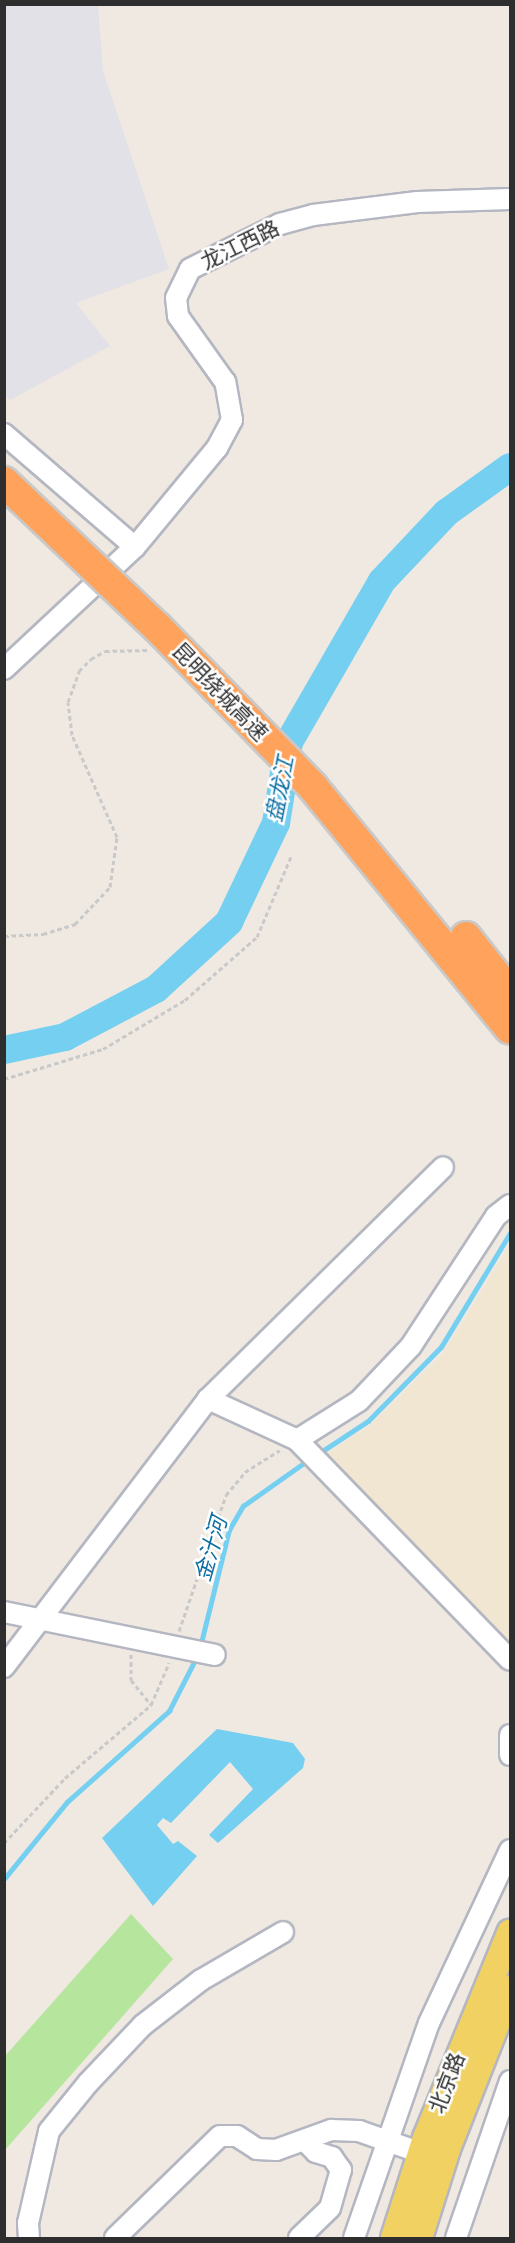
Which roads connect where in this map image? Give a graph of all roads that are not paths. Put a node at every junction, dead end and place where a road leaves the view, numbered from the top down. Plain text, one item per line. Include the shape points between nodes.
1 (510, 199) edge
2 (4, 434) edge
3 (4, 465) edge
4 (4, 482) edge
5 (135, 547) junction
6 (4, 669) edge
7 (510, 993) edge
8 (510, 1029) edge
9 (443, 1167) dead end
10 (510, 1205) edge
11 (208, 1399) junction
12 (297, 1440) junction
13 (4, 1612) edge
14 (45, 1620) junction
15 (215, 1655) dead end
16 (510, 1660) edge
17 (4, 1667) edge
18 (510, 1735) edge
19 (510, 1755) edge
20 (510, 1850) edge
21 (283, 1932) dead end
22 (510, 1933) edge
23 (510, 1989) edge
24 (510, 2082) edge
25 (387, 2137) junction
26 (305, 2141) junction
27 (421, 2153) junction
28 (29, 2238) edge
29 (115, 2238) edge
30 (299, 2238) edge
31 (354, 2238) edge
32 (394, 2238) edge
33 (419, 2238) edge
34 (456, 2238) edge

1 - 5 street, 龙江西路 via 417,202 313,215 280,224 190,269 176,298 178,316 225,382 232,420 216,448
2 - 5 street
3 - 7 highway, 昆明绕城高速, bridge via 225,672 333,782
4 - 8 highway, 昆明绕城高速, bridge via 157,627 312,786
5 - 6 street, 龙江西路
9 - 11 street
10 - 12 street via 496,1216 411,1346 359,1401
11 - 12 street
11 - 14 street
12 - 16 street via 358,1509
13 - 14 street
14 - 15 street
14 - 17 street
18 - 19 street
20 - 25 street via 429,2024
21 - 28 street via 201,1980 143,2025 88,2083 49,2131 30,2212
22 - 27 main road, 北京路
23 - 33 main road, 北京路 via 447,2149
24 - 34 street
25 - 26 street via 331,2130
25 - 27 street
25 - 31 street
26 - 29 street via 257,2149 237,2136 220,2136
26 - 30 street via 316,2152 332,2157 341,2170 330,2208
27 - 32 main road, 北京路

